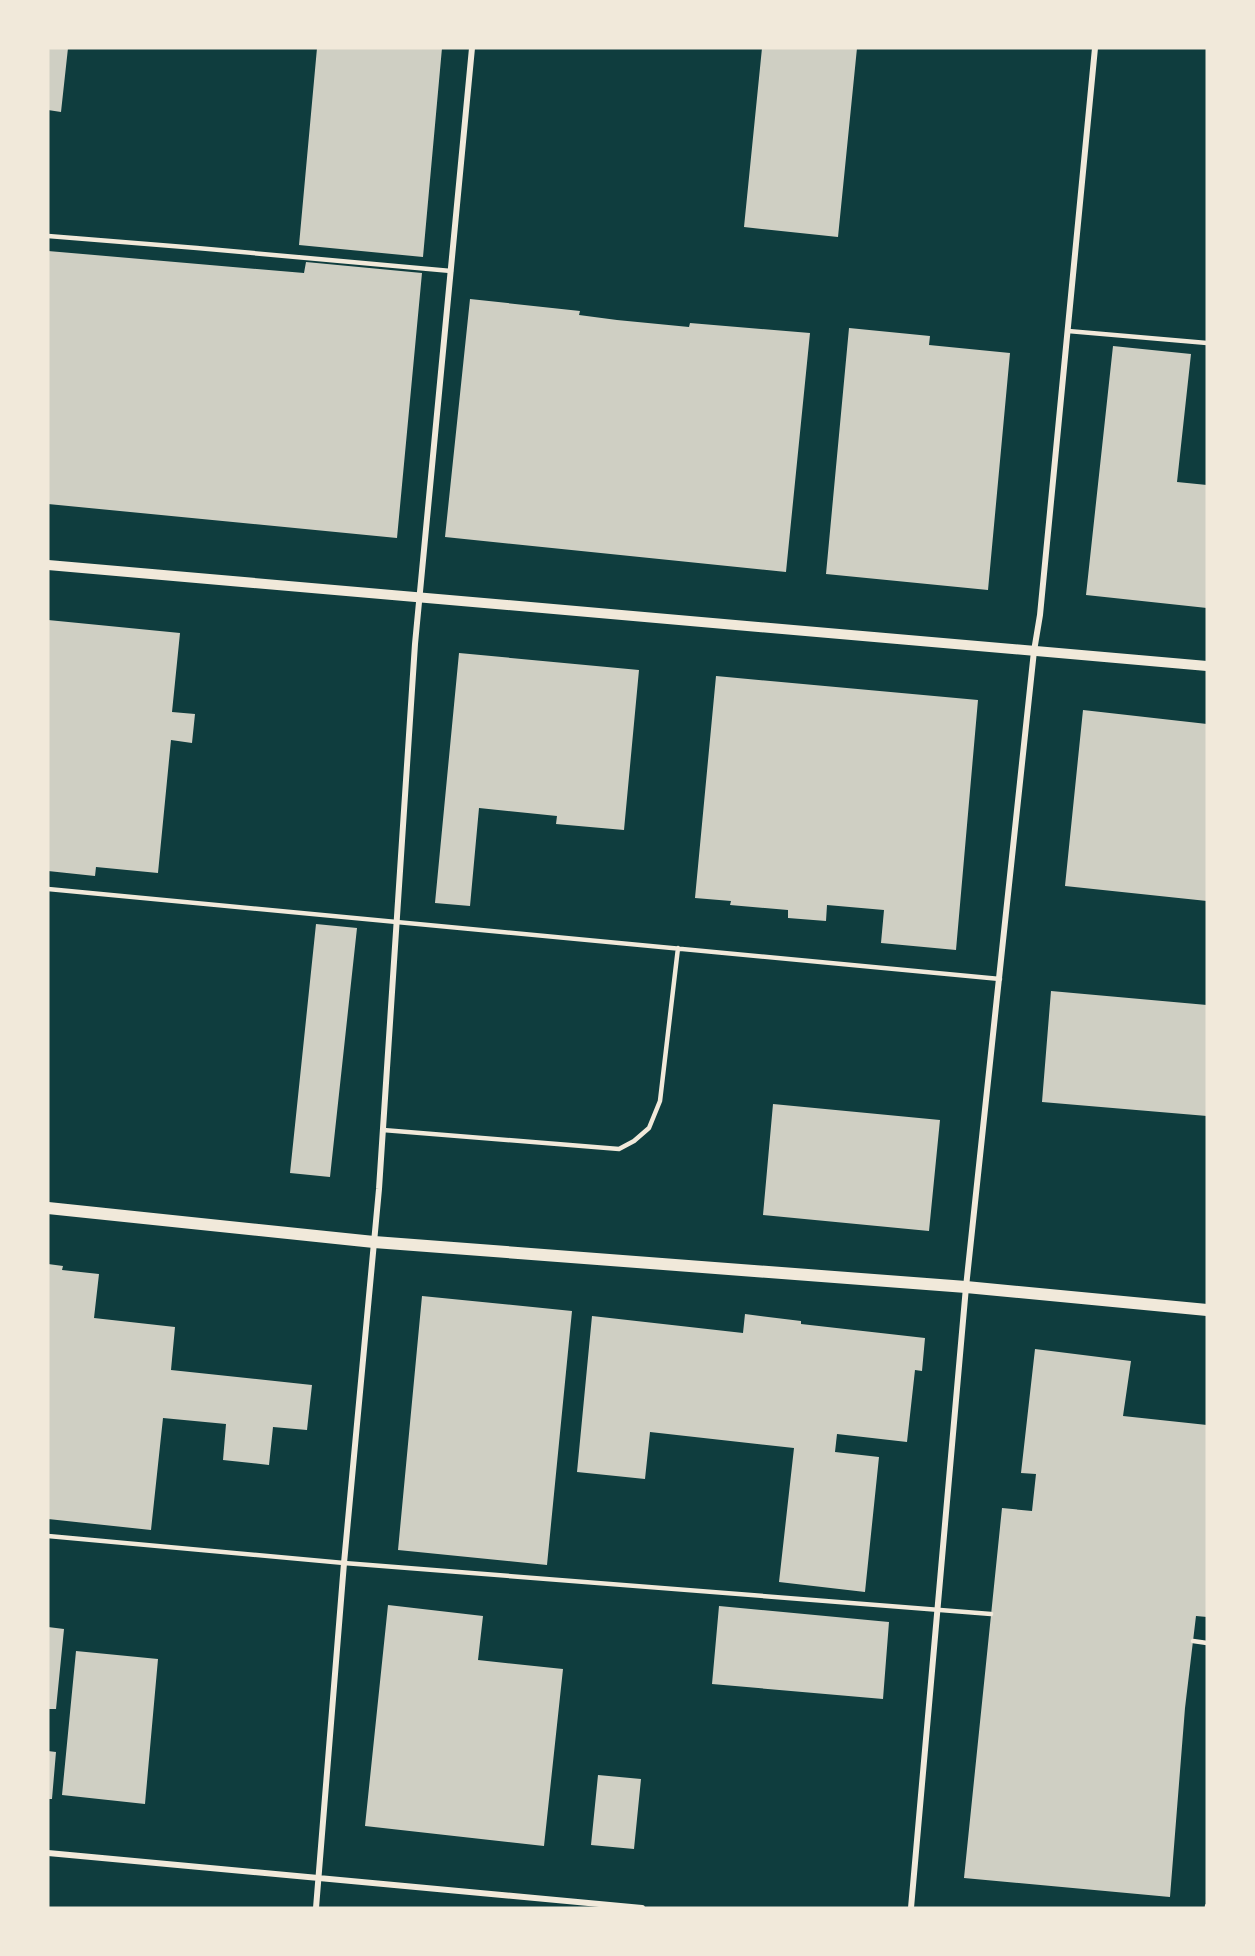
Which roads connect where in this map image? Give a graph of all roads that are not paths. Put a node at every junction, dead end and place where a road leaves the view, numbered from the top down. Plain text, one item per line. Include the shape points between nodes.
1 (472, 48) edge
2 (1095, 48) edge
3 (48, 236) edge
4 (451, 271) junction
5 (1068, 331) junction
6 (1207, 343) edge
7 (48, 565) edge
8 (419, 598) junction
9 (1034, 651) junction
10 (1207, 666) edge
11 (48, 889) edge
12 (398, 922) junction
13 (678, 948) junction
14 (1000, 979) junction
15 (383, 1130) junction
16 (48, 1208) edge
17 (374, 1242) junction
18 (966, 1287) junction
19 (1207, 1310) edge
20 (48, 1536) edge
21 (344, 1563) junction
22 (936, 1611) junction
23 (991, 1614) dead end
24 (1193, 1641) dead end
25 (1207, 1643) edge
26 (48, 1853) edge
27 (318, 1879) junction
28 (315, 1908) edge
29 (642, 1908) edge
30 (911, 1908) edge

1 - 4 street
2 - 5 street
3 - 4 lane
4 - 8 street
5 - 6 lane
5 - 9 street
7 - 8 street
8 - 9 street
8 - 12 street
9 - 10 street
9 - 14 street
11 - 12 lane
12 - 13 lane
12 - 15 street
13 - 14 lane
13 - 15 lane via 660,1101 649,1128 634,1141 619,1149
14 - 18 street
15 - 17 street
16 - 17 main road
17 - 18 main road
17 - 21 street
18 - 19 main road
18 - 22 street
20 - 21 lane
21 - 22 lane
21 - 27 street
22 - 23 lane
22 - 30 street
24 - 25 lane
26 - 27 street
27 - 28 street
27 - 29 street

